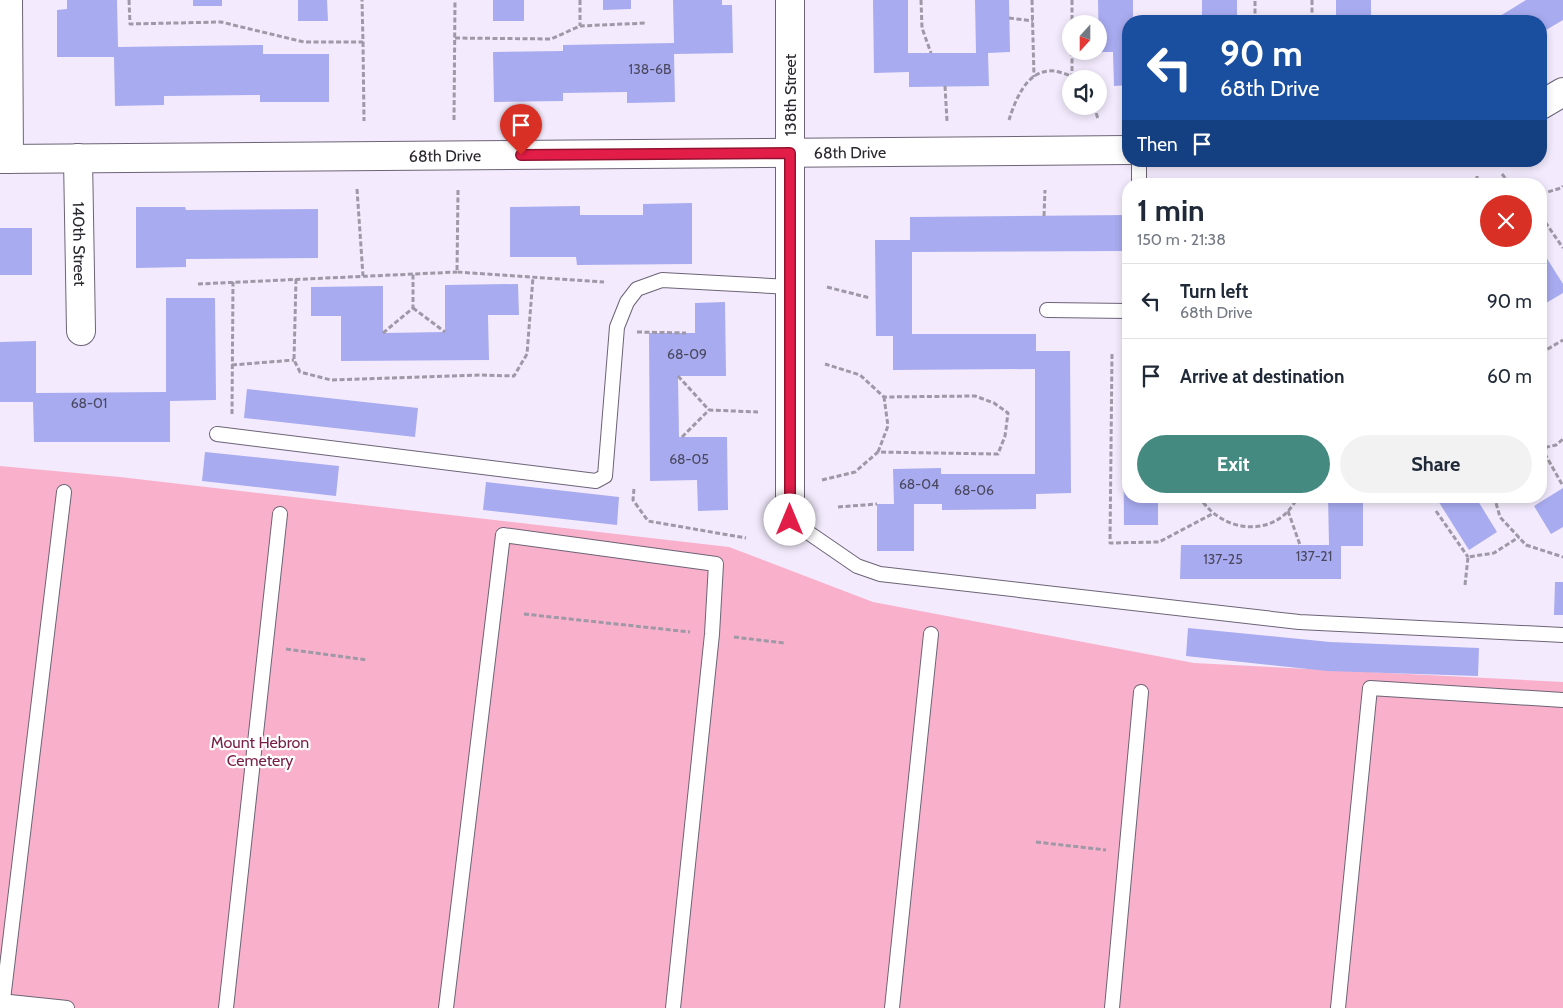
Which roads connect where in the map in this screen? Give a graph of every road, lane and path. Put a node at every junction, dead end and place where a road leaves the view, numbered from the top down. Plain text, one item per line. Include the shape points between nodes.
1 (8, 0) edge
2 (129, 0) edge
3 (362, 0) edge
4 (455, 0) edge
5 (580, 0) edge
6 (790, 0) edge
7 (921, 0) edge
8 (1032, 0) edge
9 (1072, 0) edge
10 (1256, 0) edge
11 (1312, 0) edge
12 (1072, 15) edge
13 (1255, 15) edge
14 (1312, 15) edge
15 (1009, 18) dead end
16 (1032, 21) junction
17 (646, 23) dead end
18 (580, 26) junction
19 (455, 38) junction
20 (363, 42) junction
21 (931, 53) dead end
22 (1062, 74) edge
23 (1034, 77) junction
24 (945, 86) dead end
25 (1563, 92) edge
26 (1547, 101) edge
27 (1097, 115) edge
28 (1098, 119) dead end
29 (364, 120) dead end
30 (454, 120) dead end
31 (1009, 120) dead end
32 (946, 121) dead end
33 (1122, 150) edge
34 (790, 153) junction
35 (78, 158) junction
36 (5, 159) edge
37 (1502, 174) dead end
38 (1505, 178) edge
39 (1563, 186) edge
40 (357, 189) dead end
41 (458, 190) dead end
42 (1045, 190) dead end
43 (1547, 192) edge
44 (1044, 216) dead end
45 (1547, 225) edge
46 (1563, 248) edge
47 (458, 272) junction
48 (413, 274) junction
49 (363, 276) junction
50 (533, 277) junction
51 (296, 279) junction
52 (233, 282) junction
53 (604, 282) dead end
54 (198, 284) dead end
55 (790, 287) junction
56 (827, 287) dead end
57 (870, 298) dead end
58 (413, 308) junction
59 (1047, 310) dead end
60 (1122, 311) edge
61 (635, 328) dead end
62 (81, 331) dead end
63 (383, 332) dead end
64 (445, 332) dead end
65 (686, 333) dead end
66 (1563, 340) edge
67 (1547, 349) edge
68 (1112, 354) dead end
69 (294, 360) junction
70 (825, 364) dead end
71 (232, 365) junction
72 (678, 376) dead end
73 (884, 398) junction
74 (709, 410) junction
75 (758, 412) dead end
76 (232, 414) dead end
77 (217, 434) dead end
78 (682, 437) dead end
79 (1563, 438) edge
80 (1547, 447) edge
81 (878, 452) junction
82 (1547, 457) edge
83 (822, 480) dead end
84 (1563, 486) edge
85 (634, 489) dead end
86 (64, 492) dead end
87 (1204, 503) edge
88 (1293, 503) edge
89 (1496, 503) edge
90 (877, 504) dead end
91 (838, 506) dead end
92 (1288, 511) junction
93 (1436, 511) dead end
94 (280, 514) dead end
95 (1212, 514) junction
96 (790, 520) joint
97 (746, 538) dead end
98 (1519, 538) junction
99 (1300, 545) dead end
100 (1468, 557) junction
101 (1563, 557) edge
102 (1465, 584) dead end
103 (524, 614) dead end
104 (712, 634) junction
105 (931, 634) dead end
106 (1563, 635) edge
107 (784, 643) dead end
108 (266, 646) junction
109 (367, 660) dead end
110 (1142, 692) dead end
111 (1563, 700) edge
112 (1036, 842) dead end
113 (1126, 853) junction
114 (2, 1003) edge
115 (67, 1008) edge
116 (226, 1008) edge
117 (446, 1008) edge
118 (673, 1008) edge
119 (892, 1008) edge
120 (1112, 1008) edge
121 (1338, 1008) edge

1 - 36 street
2 - 20 path via 130,24 221,22 304,42
3 - 20 path
4 - 19 path
5 - 18 path
6 - 34 street, 138th Street
7 - 21 path via 922,28
8 - 16 path
9 - 12 path
10 - 13 path
11 - 14 path
15 - 16 path
16 - 23 path
17 - 18 path
18 - 19 path via 551,39
19 - 30 path
20 - 29 path
22 - 23 path via 1051,70
23 - 31 path via 1017,98
24 - 32 path
25 - 26 street
27 - 28 path
33 - 34 street, 68th Drive
34 - 35 street, 68th Drive
34 - 55 street, 138th Street
35 - 36 street, 68th Drive
35 - 62 street, 140th Street
37 - 38 path
39 - 43 path
40 - 49 path
41 - 47 path
42 - 44 path
45 - 46 path
47 - 48 path
47 - 50 path
48 - 49 path
48 - 58 path
49 - 51 path
50 - 53 path
50 - 69 path via 527,354 514,376 331,380 300,372
51 - 52 path
51 - 69 path
52 - 54 path
52 - 71 path
55 - 77 lane via 662,280 637,289 627,302 617,327 605,476 596,482
55 - 96 street, 138th Street
56 - 57 path
58 - 63 path
58 - 64 path
59 - 60 lane
61 - 65 path via 636,332
66 - 67 path
68 - 95 path via 1110,543 1159,542
69 - 71 path
70 - 73 path via 860,375
71 - 76 path
72 - 74 path
73 - 81 path via 888,426
73 - 81 path via 974,396 994,403 1008,413 1005,436 998,454
74 - 75 path
74 - 78 path
79 - 80 path via 1556,445
81 - 83 path via 855,472
82 - 84 path
85 - 97 path via 633,500 648,521
86 - 114 lane
87 - 95 path
88 - 92 path
89 - 98 path via 1500,517
90 - 91 path
92 - 95 path via 1264,525 1251,527 1237,526
92 - 99 path
93 - 100 path
94 - 108 lane
96 - 106 lane via 857,566 880,574 1299,622
98 - 100 path via 1494,554
98 - 101 path via 1526,545
100 - 102 path
103 - 104 path
104 - 107 path
104 - 117 lane via 716,564 503,535
104 - 118 lane
105 - 119 lane
108 - 109 path
108 - 116 lane
110 - 113 lane
111 - 121 lane via 1370,688
112 - 113 path
113 - 120 lane
114 - 115 lane

